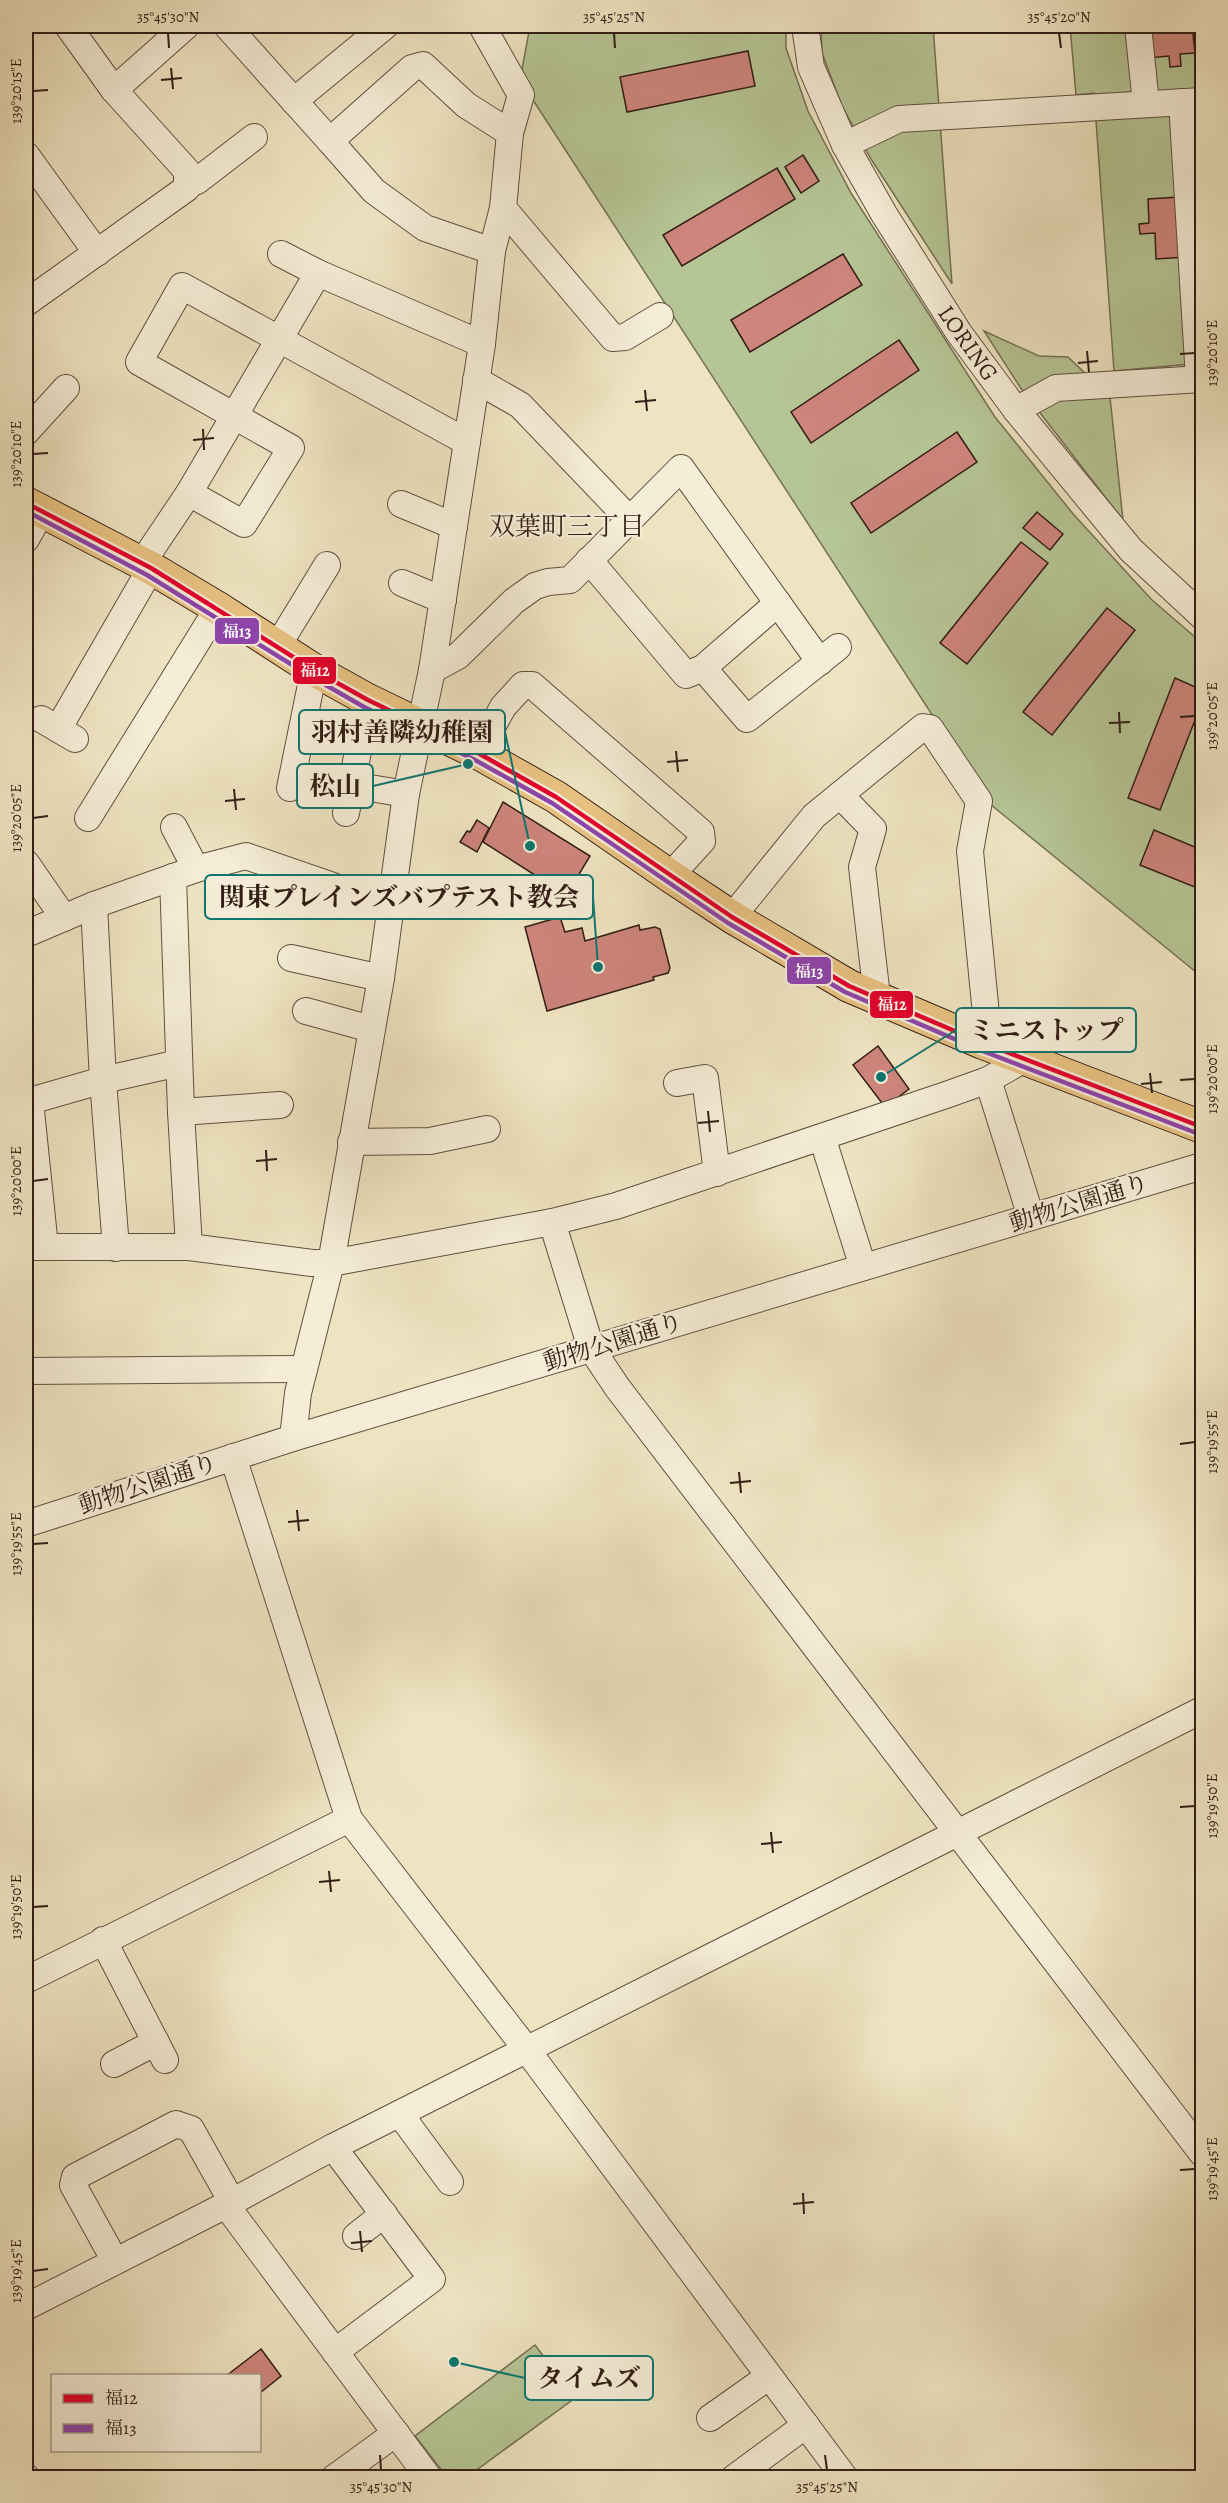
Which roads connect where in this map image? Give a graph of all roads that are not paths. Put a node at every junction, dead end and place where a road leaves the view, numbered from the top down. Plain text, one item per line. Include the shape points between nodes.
1 (68, 26) edge
2 (186, 26) edge
3 (227, 26) edge
4 (385, 26) edge
5 (482, 26) edge
6 (805, 26) edge
7 (1138, 26) edge
8 (114, 90) junction
9 (294, 100) junction
10 (1192, 102) edge
11 (1146, 104) junction
12 (510, 133) junction
13 (254, 136) dead end
14 (330, 141) junction
15 (845, 145) junction
16 (26, 158) edge
17 (187, 184) junction
18 (503, 208) junction
19 (492, 251) junction
20 (97, 253) junction
21 (281, 254) dead end
22 (318, 273) junction
23 (26, 303) edge
24 (660, 316) dead end
25 (279, 339) junction
26 (482, 344) junction
27 (1201, 379) edge
28 (476, 380) junction
29 (66, 388) dead end
30 (1016, 410) junction
31 (234, 414) junction
32 (26, 432) edge
33 (467, 442) junction
34 (189, 493) junction
35 (401, 504) dead end
36 (34, 507) edge
37 (629, 519) junction
38 (454, 526) junction
39 (26, 539) edge
40 (589, 560) junction
41 (327, 565) dead end
42 (146, 566) junction
43 (402, 583) dead end
44 (443, 600) junction
45 (778, 603) junction
46 (218, 608) junction
47 (1203, 616) edge
48 (277, 647) junction
49 (703, 668) junction
50 (314, 670) junction
51 (432, 670) junction
52 (368, 700) junction
53 (421, 727) junction
54 (58, 729) dead end
55 (478, 753) junction
56 (352, 785) junction
57 (290, 788) dead end
58 (406, 794) junction
59 (840, 795) junction
60 (346, 813) dead end
61 (87, 818) dead end
62 (174, 827) dead end
63 (26, 863) edge
64 (185, 873) junction
65 (670, 876) junction
66 (94, 905) junction
67 (391, 906) junction
68 (732, 917) junction
69 (64, 918) junction
70 (26, 934) edge
71 (291, 958) dead end
72 (381, 978) junction
73 (877, 998) junction
74 (306, 1011) dead end
75 (371, 1029) junction
76 (986, 1044) junction
77 (1026, 1058) junction
78 (180, 1063) junction
79 (103, 1080) junction
80 (982, 1082) junction
81 (677, 1083) dead end
82 (280, 1105) dead end
83 (181, 1112) junction
84 (1203, 1127) edge
85 (487, 1129) dead end
86 (822, 1137) junction
87 (351, 1142) junction
88 (1203, 1166) edge
89 (717, 1173) junction
90 (1031, 1217) junction
91 (552, 1222) junction
92 (35, 1247) edge
93 (189, 1247) junction
94 (116, 1248) junction
95 (330, 1263) junction
96 (863, 1267) junction
97 (591, 1348) junction
98 (304, 1369) junction
99 (26, 1371) edge
100 (292, 1438) junction
101 (233, 1457) junction
102 (26, 1524) edge
103 (1203, 1710) edge
104 (349, 1819) junction
105 (960, 1833) junction
106 (104, 1940) junction
107 (26, 1980) edge
108 (527, 2050) junction
109 (114, 2064) dead end
110 (400, 2114) junction
111 (333, 2147) junction
112 (1203, 2153) edge
113 (450, 2182) dead end
114 (229, 2204) junction
115 (384, 2214) junction
116 (356, 2236) dead end
117 (115, 2261) junction
118 (26, 2307) edge
119 (335, 2352) junction
120 (768, 2377) junction
121 (710, 2418) dead end
122 (806, 2425) junction
123 (396, 2433) junction
124 (334, 2478) edge
125 (429, 2478) edge
126 (734, 2478) edge
127 (845, 2478) edge

1 - 8 street
2 - 8 street
3 - 9 street
4 - 9 street
5 - 12 street via 521,95
6 - 15 street, LORING via 811,67
7 - 11 street
8 - 17 street via 188,171
9 - 14 street
10 - 11 street
10 - 27 street
11 - 15 street via 899,119
12 - 14 street via 466,105 423,65 412,68
12 - 18 street
13 - 17 street via 197,181
14 - 19 street via 374,191 425,228
15 - 30 street, LORING via 959,333
16 - 20 street
17 - 20 street via 187,188
18 - 19 street
18 - 24 street via 613,338 625,337
19 - 26 street
20 - 23 street
21 - 22 street
22 - 25 street
22 - 26 street
25 - 31 street
25 - 31 street via 182,286 139,362
25 - 33 street
26 - 28 street
27 - 30 street via 1056,387
28 - 33 street
28 - 37 street via 520,405
29 - 32 street
30 - 47 street, LORING via 1131,550
31 - 34 street
31 - 34 street via 291,448 244,524
33 - 38 street
34 - 42 street
35 - 38 street
36 - 39 street
36 - 42 main road
37 - 40 street
37 - 45 street via 681,468
38 - 44 street
40 - 49 street via 686,675
40 - 51 street via 570,580 535,586 514,601 458,656
41 - 48 street
42 - 46 main road
42 - 54 street
43 - 44 street
44 - 51 street
45 - 49 street
45 - 49 street via 829,654 747,719
46 - 48 main road
46 - 61 street
48 - 50 main road
50 - 52 main road
50 - 57 street
51 - 53 street
52 - 53 main road
52 - 56 street
53 - 55 main road
53 - 58 street
55 - 65 main road via 556,797
55 - 65 street via 503,707 524,685 531,685 701,832 702,841
56 - 58 street
56 - 60 street
58 - 67 street
59 - 68 street via 814,816
59 - 73 street via 873,829 862,867
59 - 76 street via 923,727 930,728 979,801 970,851
62 - 64 street
63 - 69 street
64 - 66 street
64 - 67 street via 246,856
64 - 78 street
65 - 68 main road
66 - 69 street
66 - 79 street
67 - 72 street
68 - 73 main road via 849,986
69 - 70 street
71 - 72 street
72 - 75 street
73 - 76 main road
74 - 75 street
75 - 87 street
76 - 77 main road
76 - 80 street
77 - 80 street
77 - 84 main road
78 - 79 street
78 - 83 street
79 - 92 street via 30,1101
79 - 94 street
80 - 86 street
80 - 90 street
81 - 89 street via 705,1078
82 - 83 street
83 - 93 street
85 - 87 street via 430,1141
86 - 89 street
86 - 96 street
87 - 95 street
88 - 90 street, 動物公園通り
89 - 91 street
90 - 96 street, 動物公園通り
91 - 95 street
91 - 97 street
92 - 94 street
93 - 94 street
93 - 95 street
95 - 98 street
96 - 97 street, 動物公園通り
97 - 100 street, 動物公園通り
97 - 105 street
98 - 99 street
98 - 100 street
100 - 101 street, 動物公園通り
101 - 102 street, 動物公園通り
101 - 104 street
103 - 105 street
104 - 106 street
104 - 108 street
105 - 108 street
105 - 112 street
106 - 107 street
106 - 109 street via 161,2051
108 - 110 street
108 - 120 street
110 - 111 street
110 - 113 street
111 - 114 street
111 - 115 street
114 - 117 street
114 - 117 street via 191,2129 176,2124 75,2177 73,2185
114 - 119 street
115 - 116 street
115 - 119 street via 432,2278
117 - 118 street
119 - 123 street
120 - 121 street
120 - 122 street
122 - 126 street
122 - 127 street
123 - 124 street
123 - 125 street

